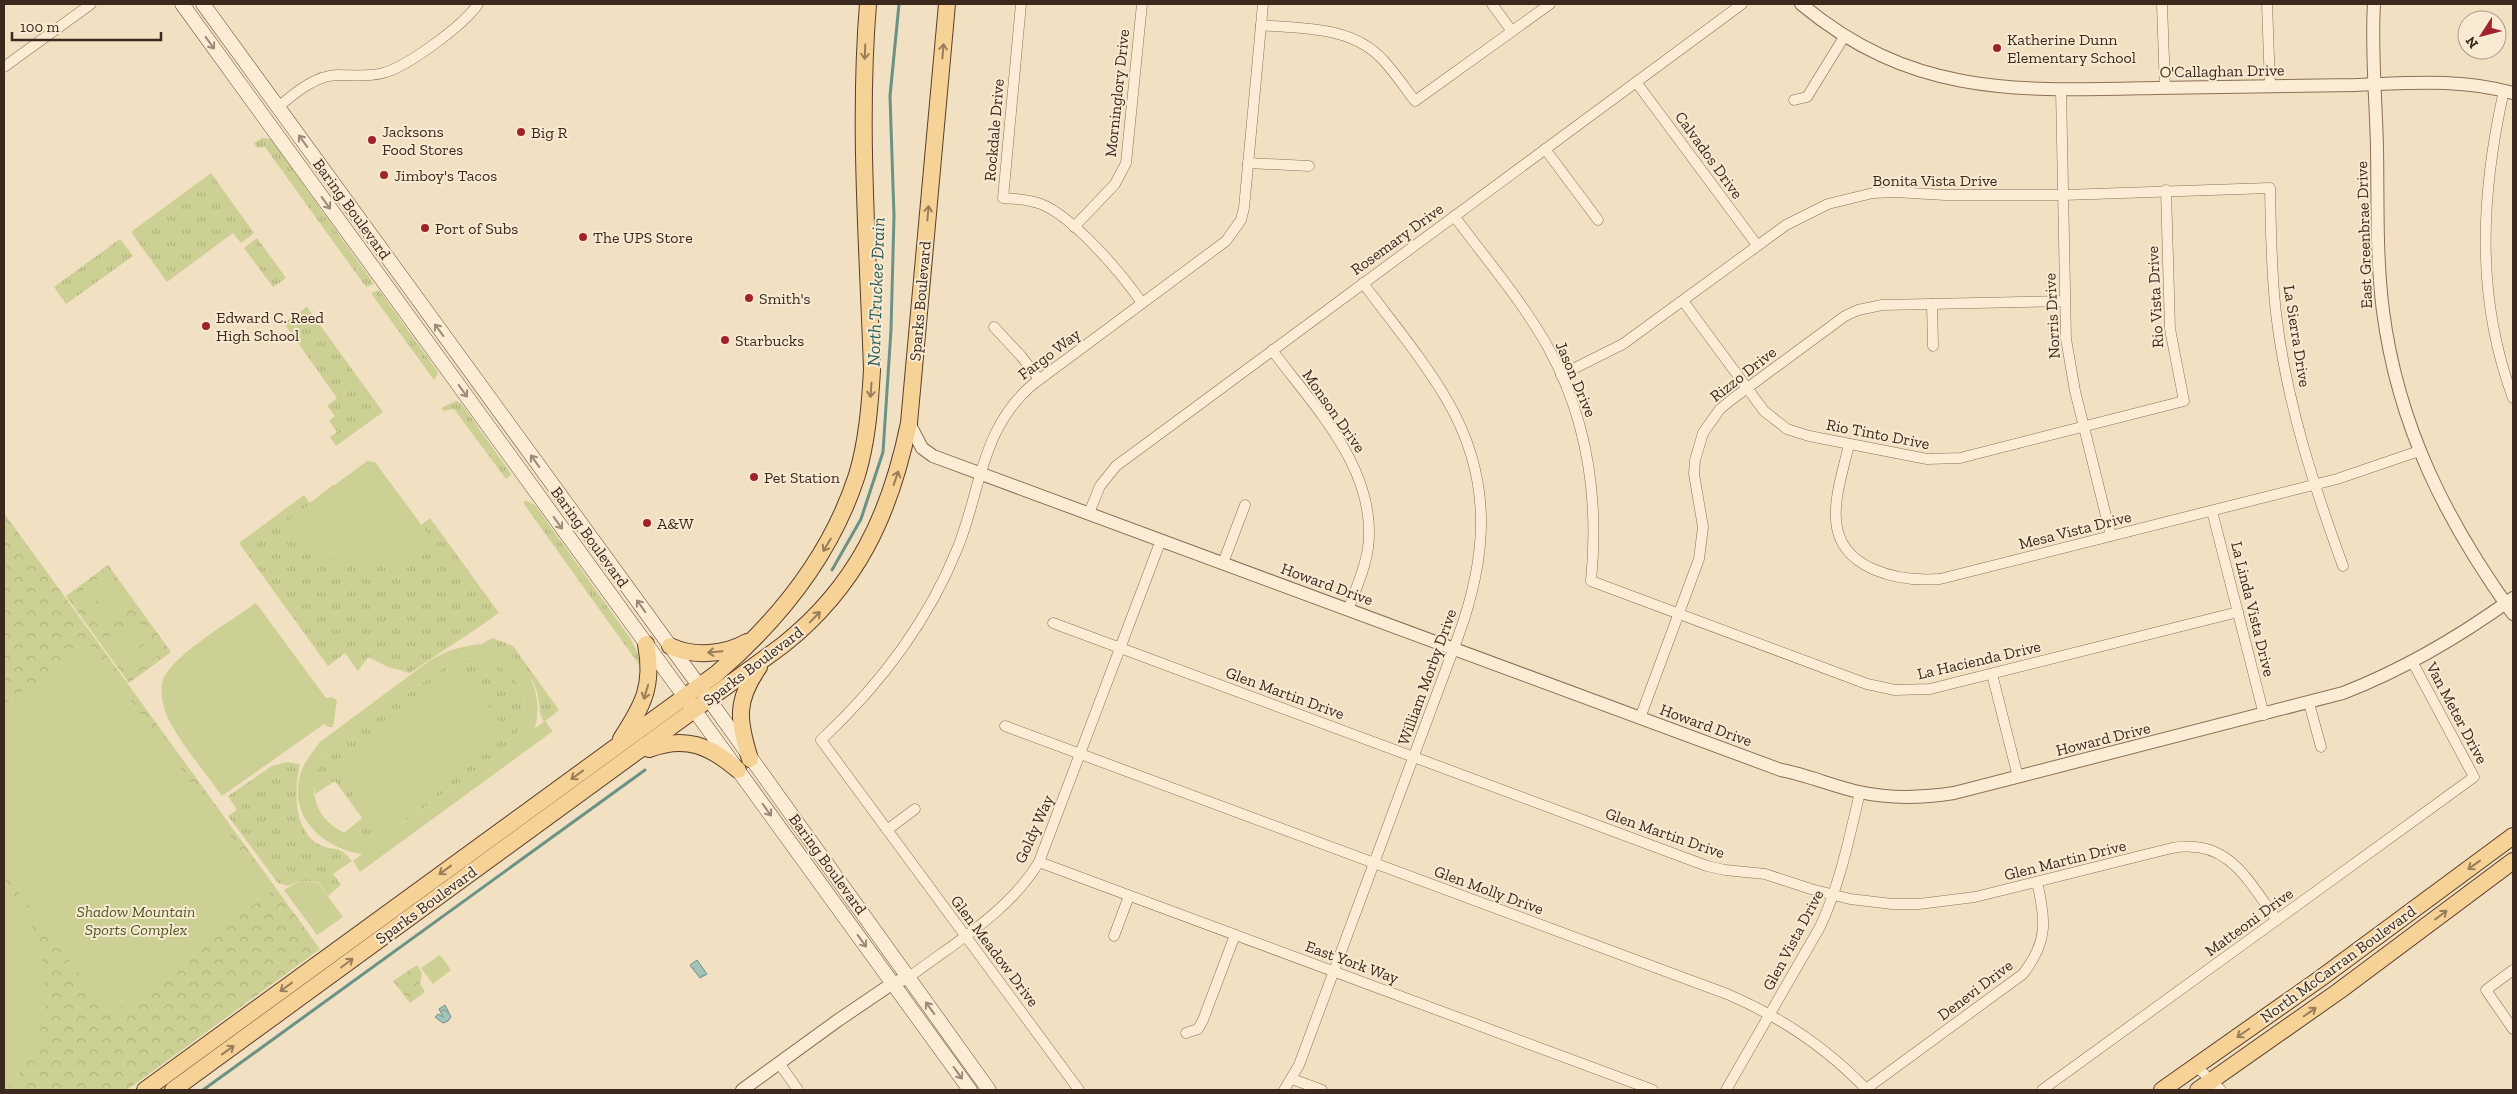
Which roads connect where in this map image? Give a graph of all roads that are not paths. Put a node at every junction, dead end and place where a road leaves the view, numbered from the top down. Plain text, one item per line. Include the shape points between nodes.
1 (91, 4) edge
2 (182, 4) edge
3 (203, 4) edge
4 (478, 4) edge
5 (868, 4) edge
6 (947, 4) edge
7 (1021, 4) edge
8 (1142, 4) edge
9 (1263, 4) edge
10 (1492, 4) edge
11 (1550, 4) edge
12 (1742, 4) edge
13 (1801, 4) edge
14 (2162, 4) edge
15 (2267, 4) edge
16 (2374, 4) edge
17 (1261, 24) junction
18 (1511, 30) junction
19 (1844, 37) junction
20 (4, 67) edge
21 (1636, 82) junction
22 (2376, 84) junction
23 (2270, 86) junction
24 (2165, 88) junction
25 (2061, 89) junction
26 (2509, 91) edge
27 (1794, 100) dead end
28 (278, 107) junction
29 (264, 117) junction
30 (1545, 149) junction
31 (1248, 163) junction
32 (1310, 166) dead end
33 (2270, 188) joint
34 (2166, 190) junction
35 (2063, 195) junction
36 (1454, 216) junction
37 (1598, 220) dead end
38 (1074, 227) junction
39 (1757, 246) junction
40 (1363, 283) junction
41 (1682, 301) junction
42 (2065, 301) junction
43 (1142, 303) junction
44 (1932, 304) junction
45 (994, 327) dead end
46 (1932, 346) dead end
47 (1272, 350) junction
48 (1562, 375) junction
49 (1039, 379) junction
50 (1747, 388) junction
51 (2513, 398) edge
52 (2184, 401) joint
53 (909, 423) junction
54 (2084, 426) junction
55 (1849, 444) junction
56 (2419, 451) junction
57 (980, 474) junction
58 (2313, 485) junction
59 (1244, 505) dead end
60 (2212, 511) junction
61 (1089, 514) junction
62 (2111, 536) junction
63 (1161, 540) junction
64 (1223, 563) junction
65 (2343, 566) dead end
66 (1591, 581) joint
67 (2511, 605) edge
68 (1348, 610) junction
69 (2238, 612) junction
70 (1679, 614) junction
71 (1053, 623) dead end
72 (758, 636) junction
73 (646, 644) junction
74 (670, 646) junction
75 (1120, 648) junction
76 (1454, 649) junction
77 (764, 659) junction
78 (2413, 663) junction
79 (1992, 674) junction
80 (704, 693) junction
81 (2309, 703) junction
82 (690, 704) junction
83 (2264, 715) junction
84 (1640, 718) junction
85 (1005, 726) dead end
86 (821, 740) joint
87 (616, 746) junction
88 (2321, 747) dead end
89 (638, 753) junction
90 (1081, 754) junction
91 (1414, 757) junction
92 (744, 765) junction
93 (2018, 777) junction
94 (2474, 777) joint
95 (1860, 792) junction
96 (916, 809) dead end
97 (887, 830) junction
98 (2513, 836) edge
99 (2513, 861) edge
100 (1039, 862) junction
101 (1374, 863) junction
102 (2037, 882) junction
103 (1129, 896) junction
104 (1834, 896) junction
105 (2277, 920) junction
106 (966, 934) junction
107 (1236, 935) junction
108 (1114, 936) dead end
109 (315, 965) junction
110 (2513, 970) edge
111 (1334, 972) junction
112 (908, 978) junction
113 (893, 983) junction
114 (308, 992) junction
115 (1769, 1016) junction
116 (2513, 1029) edge
117 (1186, 1033) dead end
118 (779, 1064) junction
119 (2196, 1066) junction
120 (1292, 1079) junction
121 (2210, 1087) edge
122 (145, 1090) edge
123 (173, 1090) edge
124 (742, 1090) edge
125 (798, 1090) edge
126 (970, 1090) edge
127 (989, 1090) edge
128 (1079, 1090) edge
129 (1284, 1090) edge
130 (1322, 1090) edge
131 (1653, 1090) edge
132 (1726, 1090) edge
133 (1866, 1090) edge
134 (2042, 1090) edge
135 (2162, 1090) edge

1 - 20 street
2 -> 29 main road, Baring Boulevard
3 - 28 main road, Baring Boulevard
4 - 28 street via 462,21 396,69 373,75 338,75 321,79
5 -> 72 main road, Sparks Boulevard via 864,104 872,370 865,438 857,474 830,540 800,586
53 -> 6 main road, Sparks Boulevard
7 - 38 street, Rockdale Drive via 1003,198 1042,204
8 - 38 street, Morninglory Drive via 1126,163 1115,184
9 - 17 street, Fargo Way
10 - 18 street
11 - 18 street
12 - 21 street, Rosemary Drive
13 - 19 street, O'Callaghan Drive
14 - 24 street
15 - 23 street
16 - 22 street, East Greenbrae Drive
17 - 18 street via 1332,31 1360,42 1384,60 1415,101
17 - 31 street, Fargo Way
19 - 25 street, O'Callaghan Drive via 1894,62 1947,79 2002,88
19 - 27 street via 1808,96
21 - 30 street, Rosemary Drive
21 - 39 street, Calvados Drive
22 - 23 street, O'Callaghan Drive
22 - 26 street, O'Callaghan Drive via 2432,82
22 - 56 street, East Greenbrae Drive via 2379,268 2383,311 2398,387
23 - 24 street, O'Callaghan Drive
24 - 25 street, O'Callaghan Drive
25 - 35 street, Norris Drive
26 - 51 street via 2490,162 2485,249 2495,332
28 - 29 main road
74 -> 28 main road, Baring Boulevard
29 -> 73 main road, Baring Boulevard
30 - 36 street, Rosemary Drive
30 - 37 street
31 - 32 street
31 - 43 street, Fargo Way via 1244,208 1234,232
33 - 34 street, Bonita Vista Drive
33 - 58 street, La Sierra Drive via 2276,313 2292,404
34 - 35 street, Bonita Vista Drive
34 - 52 street, Rio Vista Drive via 2170,329
35 - 39 street, Bonita Vista Drive via 1873,193 1835,202 1806,214
35 - 42 street, Norris Drive
36 - 40 street, Rosemary Drive
36 - 48 street, Jason Drive via 1533,324
38 - 43 street, Rockdale Drive via 1118,272
39 - 41 street, Bonita Vista Drive
40 - 47 street, Rosemary Drive
40 - 76 street, William Morby Drive via 1447,400 1475,470 1481,513 1480,550 1470,604
41 - 48 street, Bonita Vista Drive via 1622,344
41 - 50 street, Rio Tinto Drive
42 - 44 street, Rizzo Drive
42 - 54 street, Norris Drive via 2069,366
43 - 49 street, Fargo Way
44 - 46 street
44 - 50 street, Rizzo Drive via 1882,305 1858,310 1845,316
45 - 49 street
47 - 61 street, Rosemary Drive via 1116,466 1100,486
47 - 68 street, Monson Drive via 1346,452 1364,493 1368,548
48 - 66 street, Jason Drive via 1580,427 1590,473 1595,522
49 - 57 street, Fargo Way via 1005,413 988,446
50 - 55 street, Rio Tinto Drive via 1764,411 1787,429
50 - 70 street, Rizzo Drive via 1720,409 1698,445 1694,474 1703,527 1702,543
52 - 54 street, Rio Tinto Drive
53 - 57 street, Howard Drive via 922,448 933,456
77 -> 53 main road, Sparks Boulevard via 819,613 854,569 890,498
54 - 55 street, Rio Tinto Drive via 1944,460
54 - 62 street, Norris Drive
55 - 62 street, Mesa Vista Drive via 1836,507 1837,529 1840,540 1851,555 1875,570 1916,579 1940,579
56 - 58 street, Mesa Vista Drive
56 - 67 street, East Greenbrae Drive via 2458,532
57 - 61 street, Howard Drive
57 - 86 street, Fargo Way via 958,547 928,610 889,668 846,718
58 - 60 street, Mesa Vista Drive
58 - 65 street, La Sierra Drive
59 - 64 street
60 - 62 street, Mesa Vista Drive
60 - 69 street, La Linda Vista Drive
61 - 63 street, Howard Drive
63 - 64 street, Howard Drive
63 - 75 street, Goldy Way
64 - 68 street, Howard Drive
66 - 70 street, La Hacienda Drive
67 - 78 street, Howard Drive
68 - 76 street, Howard Drive
69 - 79 street, La Hacienda Drive
69 - 83 street, La Linda Vista Drive
70 - 79 street, La Hacienda Drive via 1878,687 1912,691 1930,689
70 - 84 street, Rizzo Drive
71 - 75 street, Glen Martin Drive
72 -> 74 main road via 722,652 688,652
72 - 80 main road, Sparks Boulevard
73 - 82 main road, Baring Boulevard
73 -> 87 main road via 650,665 646,695
74 - 80 main road, Baring Boulevard
75 - 90 street, Goldy Way
75 - 91 street, Glen Martin Drive
76 - 84 street, Howard Drive
76 - 91 street, William Morby Drive
77 - 80 main road, Sparks Boulevard
77 - 92 main road via 750,680 740,705
78 - 81 street, Howard Drive
78 - 94 street, Van Meter Drive
79 - 93 street
80 - 82 main road, Sparks Boulevard
80 - 92 main road, Baring Boulevard
81 - 83 street, Howard Drive
81 - 88 street
82 - 87 main road, Sparks Boulevard
82 - 89 main road, Sparks Boulevard
82 - 92 main road, Baring Boulevard
83 - 93 street, Howard Drive
84 - 95 street, Howard Drive via 1781,770
85 - 90 street, Glen Molly Drive
86 - 97 street, Glen Meadow Drive
87 -> 109 main road, Sparks Boulevard
89 - 92 main road via 674,742 713,750
114 -> 89 main road, Sparks Boulevard
90 - 100 street, Goldy Way
90 - 101 street, Glen Molly Drive
91 - 101 street, William Morby Drive
91 - 104 street, Glen Martin Drive via 1707,866 1765,874
92 - 112 main road, Baring Boulevard
92 -> 113 main road, Baring Boulevard
93 - 95 street, Howard Drive via 1930,797 1906,798
94 - 105 street, Matteoni Drive
95 - 104 street, Glen Vista Drive
96 - 97 street
97 - 106 street, Glen Meadow Drive
98 -> 119 main road, North McCarran Boulevard
121 -> 99 main road, North McCarran Boulevard
100 - 103 street, East York Way
100 - 106 street, Goldy Way via 1005,905
101 - 111 street, William Morby Drive
101 - 115 street, Glen Molly Drive via 1727,994
102 - 104 street, Glen Martin Drive via 1975,897 1919,904
102 - 105 street, Glen Martin Drive via 2172,848 2196,846 2220,854 2239,868
102 - 133 street, Denevi Drive via 2043,910 2042,938 2038,951 2023,974
103 - 107 street, East York Way
103 - 108 street
104 - 115 street, Glen Vista Drive
105 - 134 street, Matteoni Drive
106 - 112 street, Goldy Way
106 - 128 street, Glen Meadow Drive
107 - 111 street, East York Way
107 - 117 street via 1203,1020 1198,1029
109 - 114 main road via 317,972
109 -> 122 main road, Sparks Boulevard
110 - 116 street via 2486,990
111 - 120 street, William Morby Drive
111 - 131 street, East York Way
112 - 113 street, Goldy Way
127 -> 112 main road, Baring Boulevard
113 - 118 street, Goldy Way
113 -> 126 main road, Baring Boulevard
123 -> 114 main road, Sparks Boulevard
115 - 132 street, Glen Vista Drive
115 - 133 street, Glen Molly Drive via 1822,1049
118 - 124 street, Goldy Way
118 - 125 street
119 - 121 street
119 - 135 main road, North McCarran Boulevard
120 - 129 street, William Morby Drive
120 - 130 street

